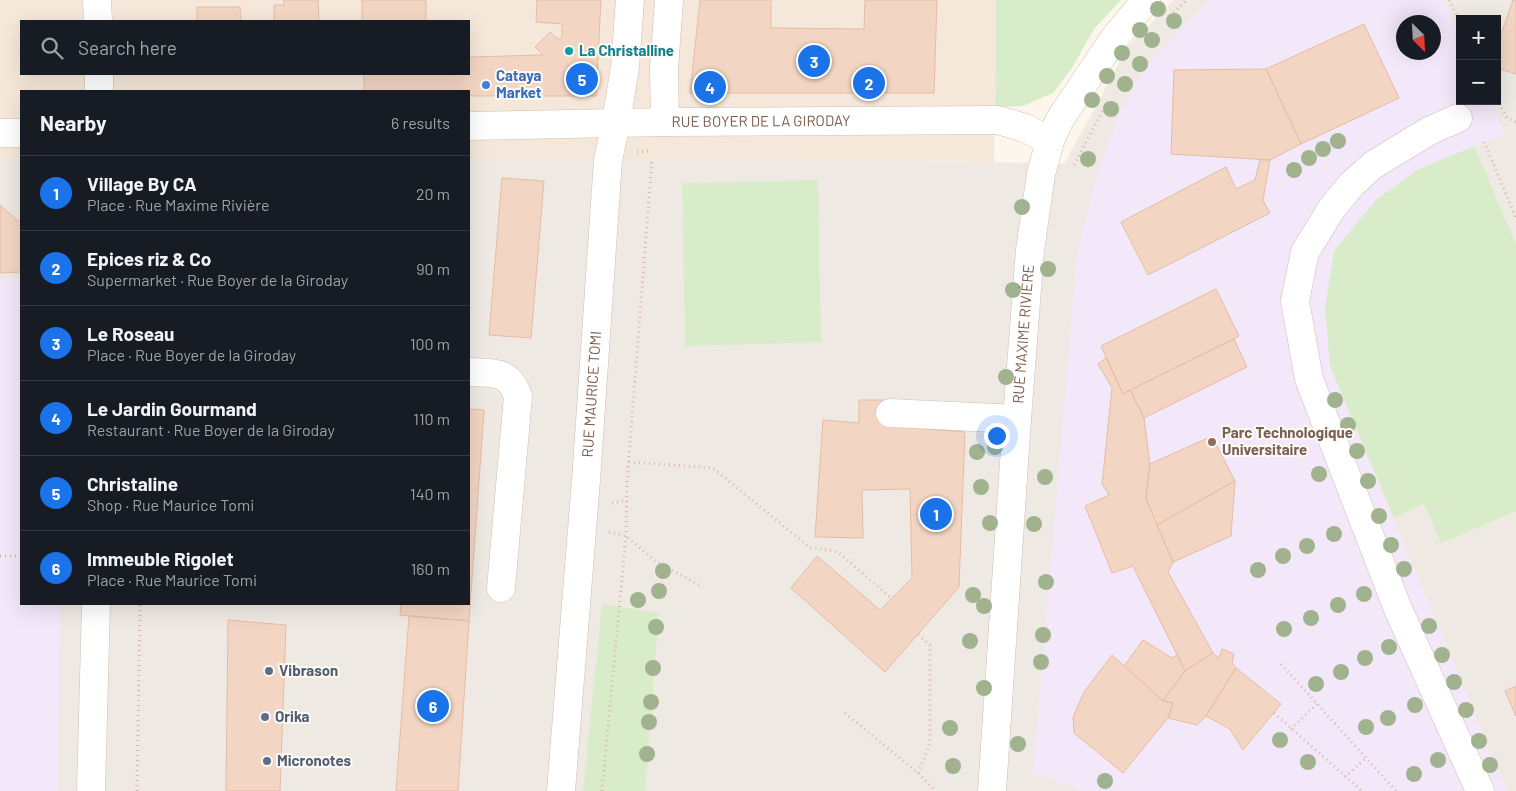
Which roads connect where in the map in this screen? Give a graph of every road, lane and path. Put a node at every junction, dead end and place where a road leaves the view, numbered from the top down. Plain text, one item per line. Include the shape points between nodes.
1 (98, 0) edge
2 (630, 0) edge
3 (668, 0) edge
4 (1146, 0) edge
5 (1186, 0) edge
6 (1449, 0) edge
7 (1456, 15) edge
8 (98, 20) edge
9 (1164, 23) dead end
10 (99, 75) edge
11 (99, 90) edge
12 (1108, 99) dead end
13 (1500, 105) edge
14 (1458, 118) dead end
15 (664, 122) junction
16 (1516, 122) edge
17 (616, 123) junction
18 (470, 126) edge
19 (0, 133) edge
20 (20, 133) edge
21 (1050, 141) junction
22 (1484, 142) dead end
23 (652, 160) dead end
24 (1071, 170) dead end
25 (1516, 218) edge
26 (470, 372) edge
27 (890, 413) dead end
28 (1017, 419) junction
29 (628, 462) junction
30 (608, 532) dead end
31 (626, 536) junction
32 (0, 556) edge
33 (20, 556) edge
34 (702, 587) dead end
35 (502, 588) dead end
36 (892, 598) dead end
37 (96, 605) edge
38 (140, 605) edge
39 (918, 635) dead end
40 (1281, 664) dead end
41 (1317, 704) junction
42 (845, 713) dead end
43 (1274, 714) dead end
44 (1291, 728) junction
45 (1366, 758) junction
46 (918, 773) junction
47 (1345, 777) junction
48 (91, 791) edge
49 (137, 791) edge
50 (561, 791) edge
51 (602, 791) edge
52 (936, 791) edge
53 (992, 791) edge
54 (1362, 791) edge
55 (1396, 791) edge
56 (1480, 791) edge

1 - 8 street
2 - 17 street, RUE MAURICE TOMI via 625,68
3 - 15 street
4 - 21 street, RUE MAXIME RIVIÈRE via 1113,40 1060,119
5 - 9 path
6 - 7 path
10 - 11 street
12 - 24 path
13 - 16 path via 1507,118
14 - 56 street via 1429,131 1373,165 1351,185 1332,208 1305,252 1295,301 1309,379 1398,609
15 - 17 street, RUE BOYER DE LA GIRODAY
15 - 21 street, RUE BOYER DE LA GIRODAY via 998,120 1025,128
17 - 18 street, RUE BOYER DE LA GIRODAY
17 - 50 street, RUE MAURICE TOMI via 608,160
19 - 20 street
21 - 28 street, RUE MAXIME RIVIÈRE via 1041,174 1030,250
22 - 25 path
23 - 29 path
26 - 35 street via 506,377 518,396
27 - 28 street
28 - 53 street, RUE MAXIME RIVIÈRE
29 - 31 path
29 - 36 path via 713,468 809,547 838,552
30 - 31 path
31 - 34 path via 655,561
31 - 51 path
32 - 33 path
37 - 48 street
38 - 49 path
39 - 46 path via 930,645 930,744
40 - 41 path
41 - 44 path
41 - 45 path
42 - 46 path
43 - 44 path
44 - 47 path
45 - 47 path
45 - 55 path
46 - 52 path
47 - 54 path

